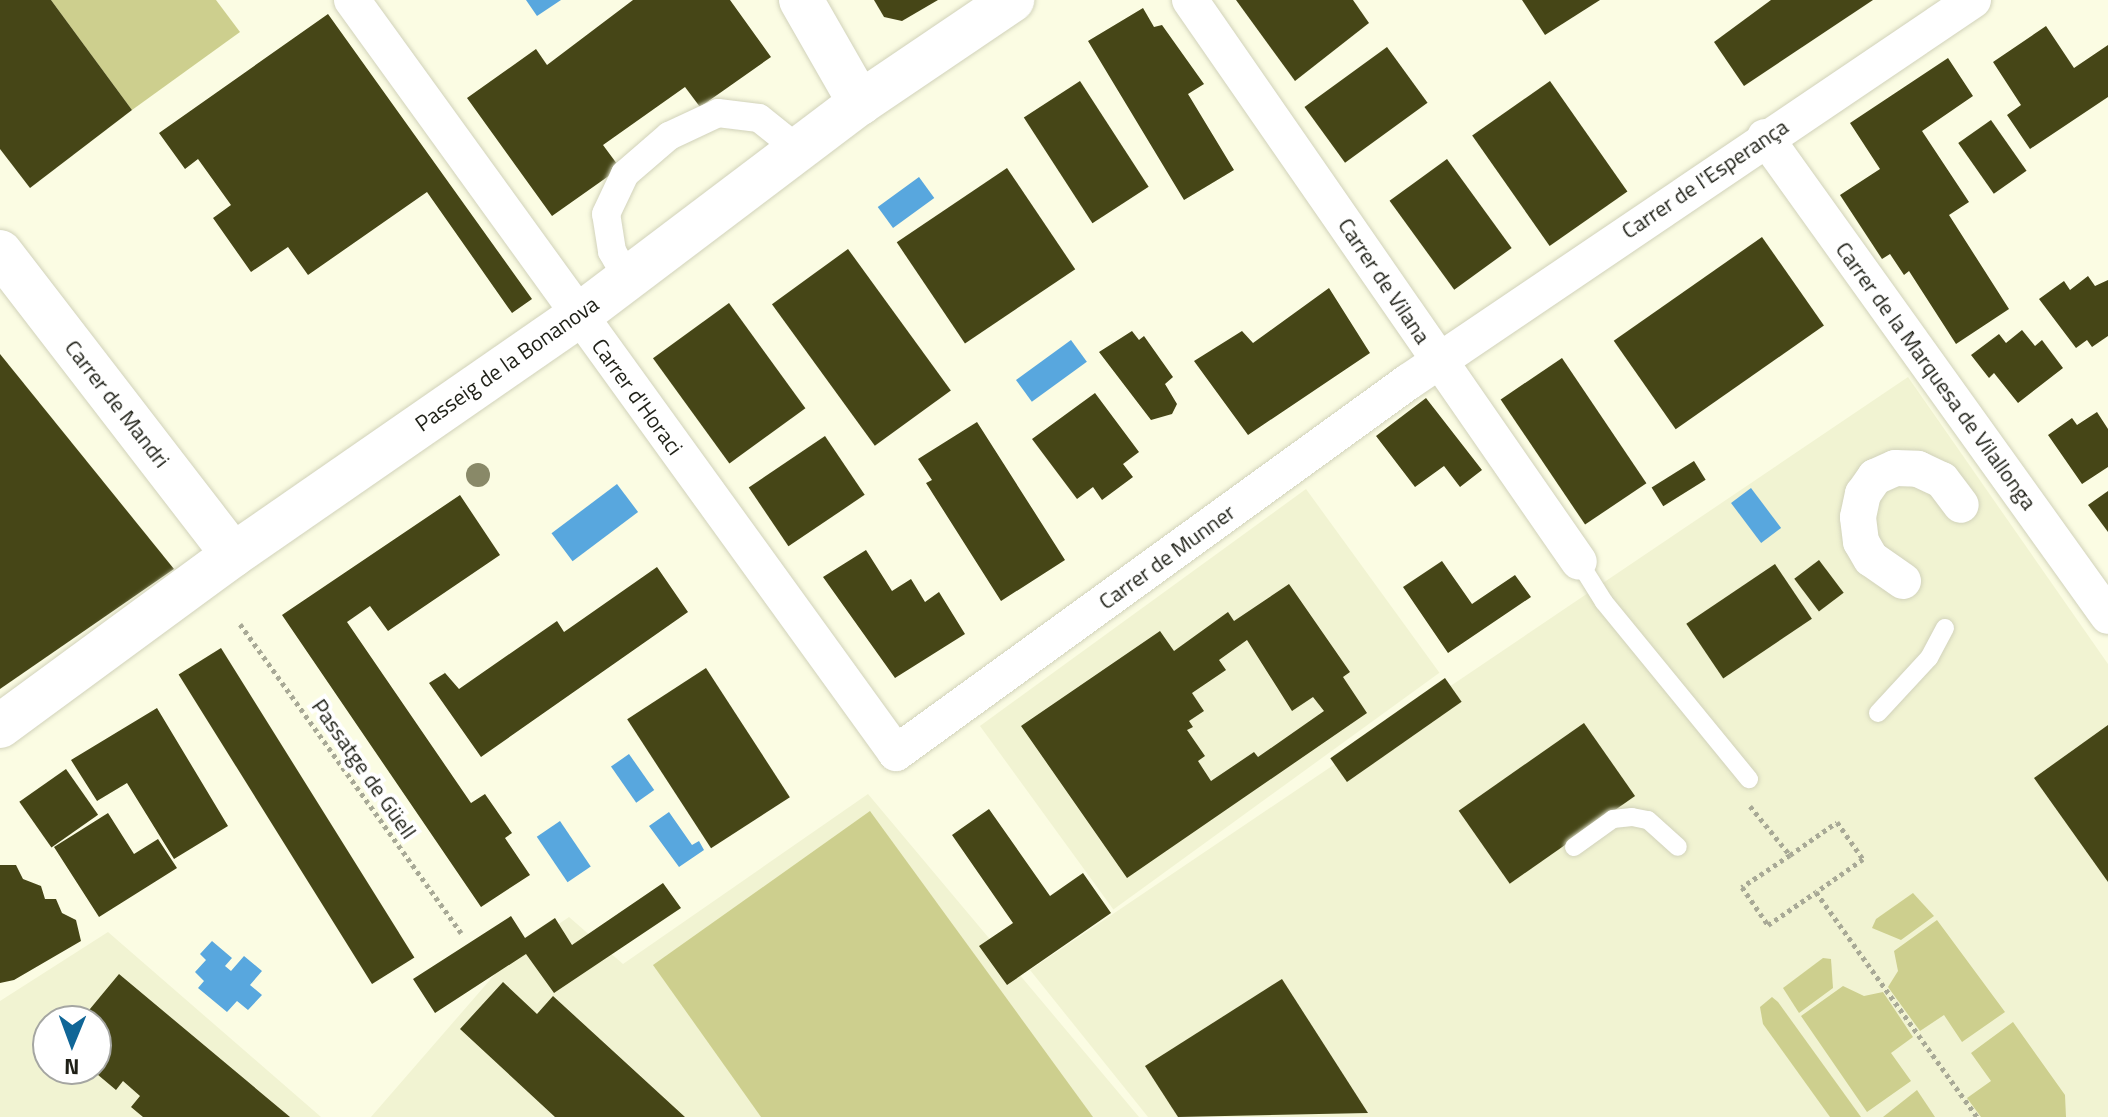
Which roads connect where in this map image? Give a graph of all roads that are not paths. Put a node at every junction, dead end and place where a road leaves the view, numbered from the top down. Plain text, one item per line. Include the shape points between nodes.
1 (352, 0) edge
2 (801, 0) edge
3 (1012, 0) edge
4 (1190, 0) edge
5 (1973, 0) edge
6 (860, 103) junction
7 (1765, 137) junction
8 (799, 150) junction
9 (0, 252) edge
10 (628, 279) junction
11 (578, 316) junction
12 (1439, 361) junction
13 (1961, 505) dead end
14 (233, 555) junction
15 (1579, 562) joint
16 (1903, 581) dead end
17 (2108, 616) edge
18 (1945, 628) dead end
19 (1878, 713) dead end
20 (0, 726) edge
21 (896, 753) joint
22 (1749, 779) dead end
23 (1574, 847) dead end
24 (1678, 847) dead end

1 - 11 street, Carrer d'Horaci
2 - 6 street
3 - 6 street, Passeig de la Bonanova
4 - 12 street, Carrer de Vilana
5 - 7 street, Carrer de l'Esperança
6 - 8 street, Passeig de la Bonanova
7 - 12 street, Carrer de l'Esperança
7 - 17 street, Carrer de la Marquesa de Vilallonga
8 - 10 street, Passeig de la Bonanova
8 - 10 street via 759,118 718,113 669,136 625,174 606,214 612,251
9 - 14 street, Carrer de Mandri
10 - 11 street, Passeig de la Bonanova
11 - 14 street, Passeig de la Bonanova
11 - 21 street, Carrer d'Horaci
12 - 15 street, Carrer de Vilana
12 - 21 street, Carrer de Munner
13 - 16 street via 1942,480 1918,469 1895,468 1875,477 1863,494 1858,517 1861,542 1871,559
14 - 20 street, Passeig de la Bonanova
15 - 22 lane via 1604,602
18 - 19 lane via 1929,658
23 - 24 lane via 1613,819 1632,817 1648,820

